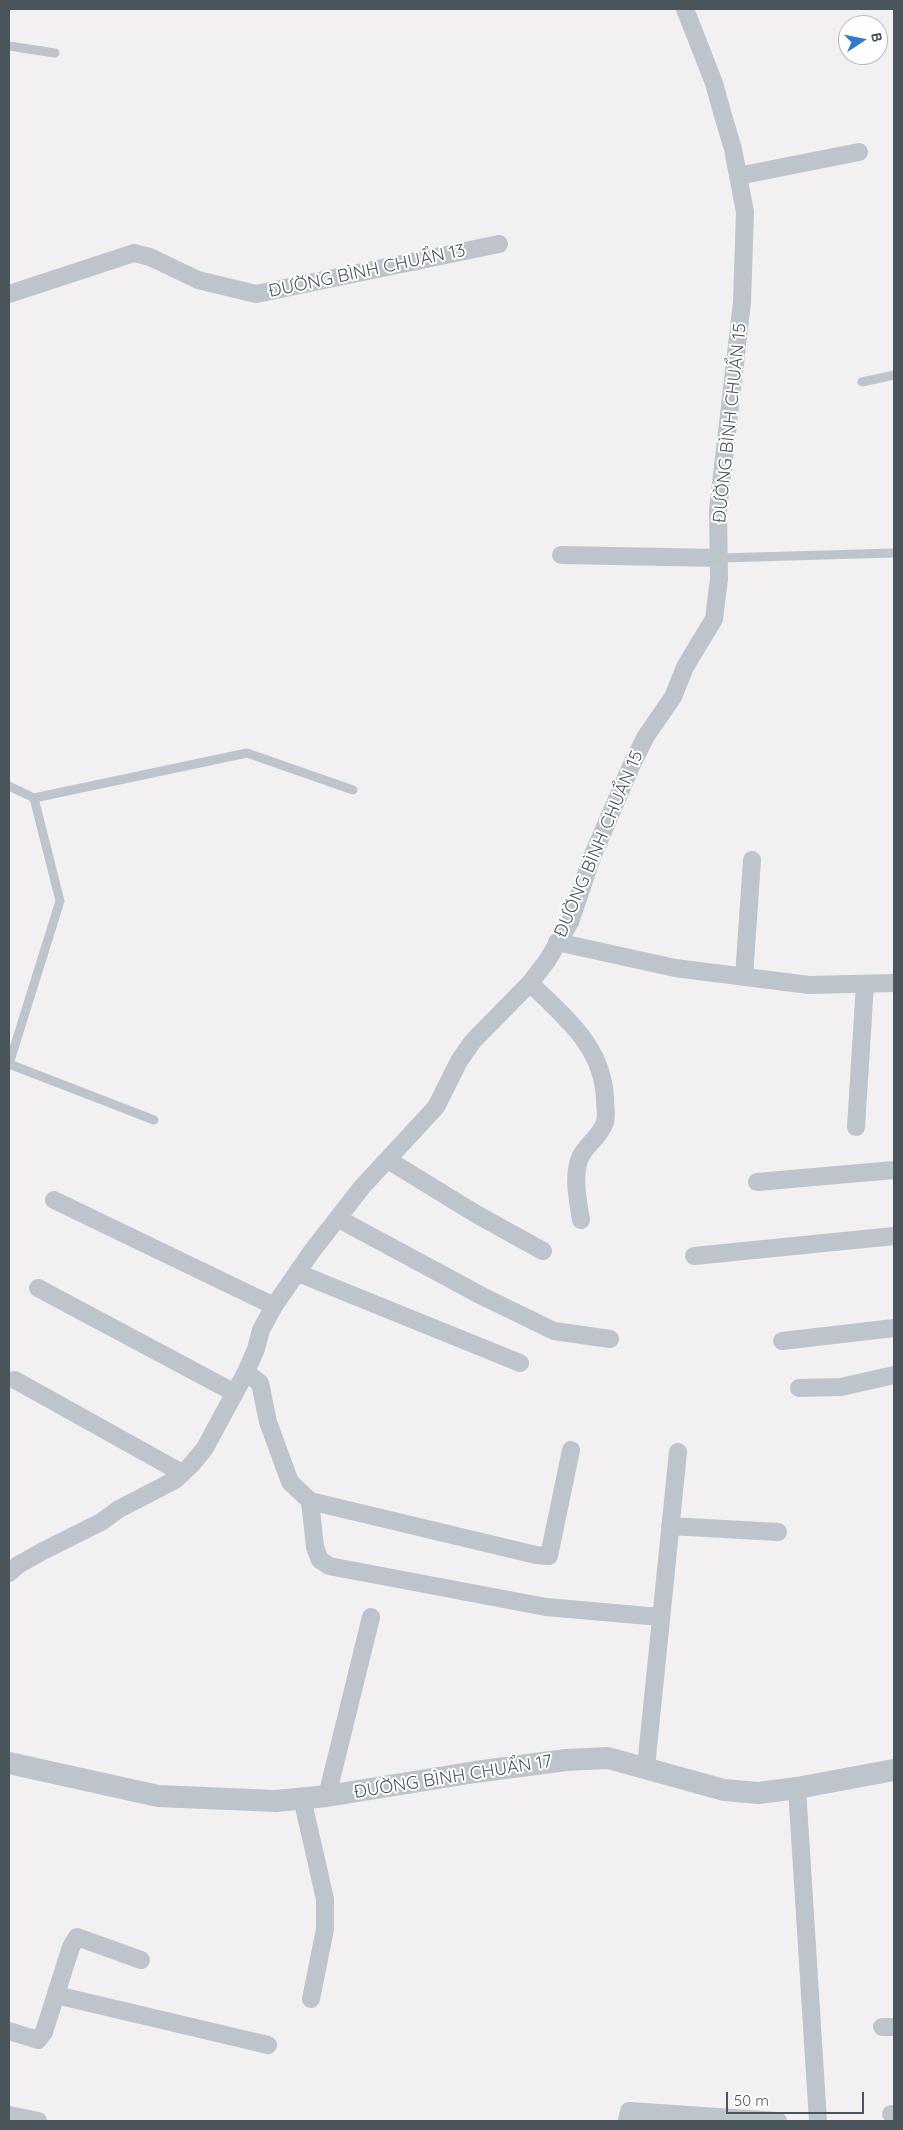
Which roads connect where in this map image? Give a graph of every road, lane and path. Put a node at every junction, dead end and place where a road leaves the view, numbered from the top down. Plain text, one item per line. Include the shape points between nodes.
1 (685, 9) edge
2 (9, 46) edge
3 (55, 53) dead end
4 (859, 152) dead end
5 (738, 176) junction
6 (500, 244) dead end
7 (9, 294) edge
8 (894, 375) edge
9 (862, 382) dead end
10 (894, 553) edge
11 (561, 555) dead end
12 (720, 558) junction
13 (9, 786) edge
14 (353, 790) dead end
15 (34, 798) junction
16 (752, 860) dead end
17 (557, 942) junction
18 (744, 977) junction
19 (530, 983) junction
20 (865, 984) junction
21 (894, 984) edge
22 (154, 1120) dead end
23 (856, 1127) dead end
24 (388, 1160) junction
25 (894, 1170) edge
26 (757, 1182) dead end
27 (54, 1200) dead end
28 (339, 1219) junction
29 (581, 1220) dead end
30 (894, 1236) edge
31 (543, 1251) dead end
32 (694, 1256) dead end
33 (298, 1273) junction
34 (38, 1288) dead end
35 (274, 1306) junction
36 (894, 1328) edge
37 (610, 1339) dead end
38 (782, 1341) dead end
39 (520, 1363) dead end
40 (246, 1372) junction
41 (894, 1375) edge
42 (16, 1380) dead end
43 (799, 1388) dead end
44 (235, 1393) junction
45 (571, 1450) dead end
46 (678, 1452) dead end
47 (182, 1473) junction
48 (310, 1501) junction
49 (670, 1526) junction
50 (778, 1532) dead end
51 (9, 1573) edge
52 (660, 1617) junction
53 (370, 1618) dead end
54 (9, 1763) edge
55 (646, 1768) junction
56 (894, 1770) edge
57 (798, 1788) junction
58 (328, 1796) junction
59 (302, 1798) junction
60 (141, 1960) dead end
61 (56, 1995) junction
62 (311, 1999) dead end
63 (9, 2031) edge
64 (268, 2046) dead end
65 (9, 2115) edge
66 (38, 2121) edge
67 (627, 2121) edge
68 (778, 2121) edge
69 (818, 2121) edge

1 - 5 street, ĐƯỜNG BÌNH CHUẨN 15 via 714,83
2 - 3 lane
4 - 5 street
5 - 12 street, ĐƯỜNG BÌNH CHUẨN 15 via 745,212 745,244 742,302 718,510
6 - 7 street, ĐƯỜNG BÌNH CHUẨN 13 via 256,294 198,280 150,257 134,253
8 - 9 lane
10 - 12 lane
11 - 12 street
12 - 17 street, ĐƯỜNG BÌNH CHUẨN 15 via 714,619 685,667 673,697 646,736 632,764 592,857 570,922
13 - 15 lane
14 - 15 lane via 247,753
15 - 22 lane via 60,901 9,1064
16 - 18 street
17 - 18 street via 675,968
17 - 19 street, ĐƯỜNG BÌNH CHUẨN 15 via 548,961
18 - 20 street via 808,985
19 - 24 street, ĐƯỜNG BÌNH CHUẨN 15 via 473,1041 436,1106
19 - 29 street via 581,1033 596,1057 604,1088 605,1120 598,1137 580,1156 575,1184
20 - 21 street
20 - 23 street
24 - 28 street, ĐƯỜNG BÌNH CHUẨN 15 via 362,1187
24 - 31 street
25 - 26 street
27 - 35 street
28 - 33 street, ĐƯỜNG BÌNH CHUẨN 15
28 - 37 street via 554,1331
30 - 32 street
33 - 35 street, ĐƯỜNG BÌNH CHUẨN 15
33 - 39 street
34 - 44 street
35 - 40 street, ĐƯỜNG BÌNH CHUẨN 15 via 261,1330
36 - 38 street
40 - 44 street, ĐƯỜNG BÌNH CHUẨN 15
40 - 48 street via 260,1383 268,1422 290,1482
41 - 43 street via 841,1387
42 - 47 street
44 - 47 street, ĐƯỜNG BÌNH CHUẨN 15 via 206,1448
45 - 48 street via 549,1556
46 - 49 street
47 - 51 street, ĐƯỜNG BÌNH CHUẨN 15 via 175,1480 18,1565
48 - 52 street via 316,1547 320,1560 329,1566 546,1607
49 - 50 street
49 - 52 street
52 - 55 street
53 - 58 street
54 - 59 street, ĐƯỜNG BÌNH CHUẨN 17 via 158,1796
55 - 57 street, ĐƯỜNG BÌNH CHUẨN 17 via 724,1790 758,1793
55 - 58 street, ĐƯỜNG BÌNH CHUẨN 17 via 608,1758 566,1760
56 - 57 street, ĐƯỜNG BÌNH CHUẨN 17
57 - 69 street
58 - 59 street, ĐƯỜNG BÌNH CHUẨN 17
59 - 62 street via 325,1899 325,1929
60 - 61 street via 76,1937
61 - 63 street via 44,2032 38,2040
61 - 64 street
65 - 66 street
67 - 68 street via 629,2111

